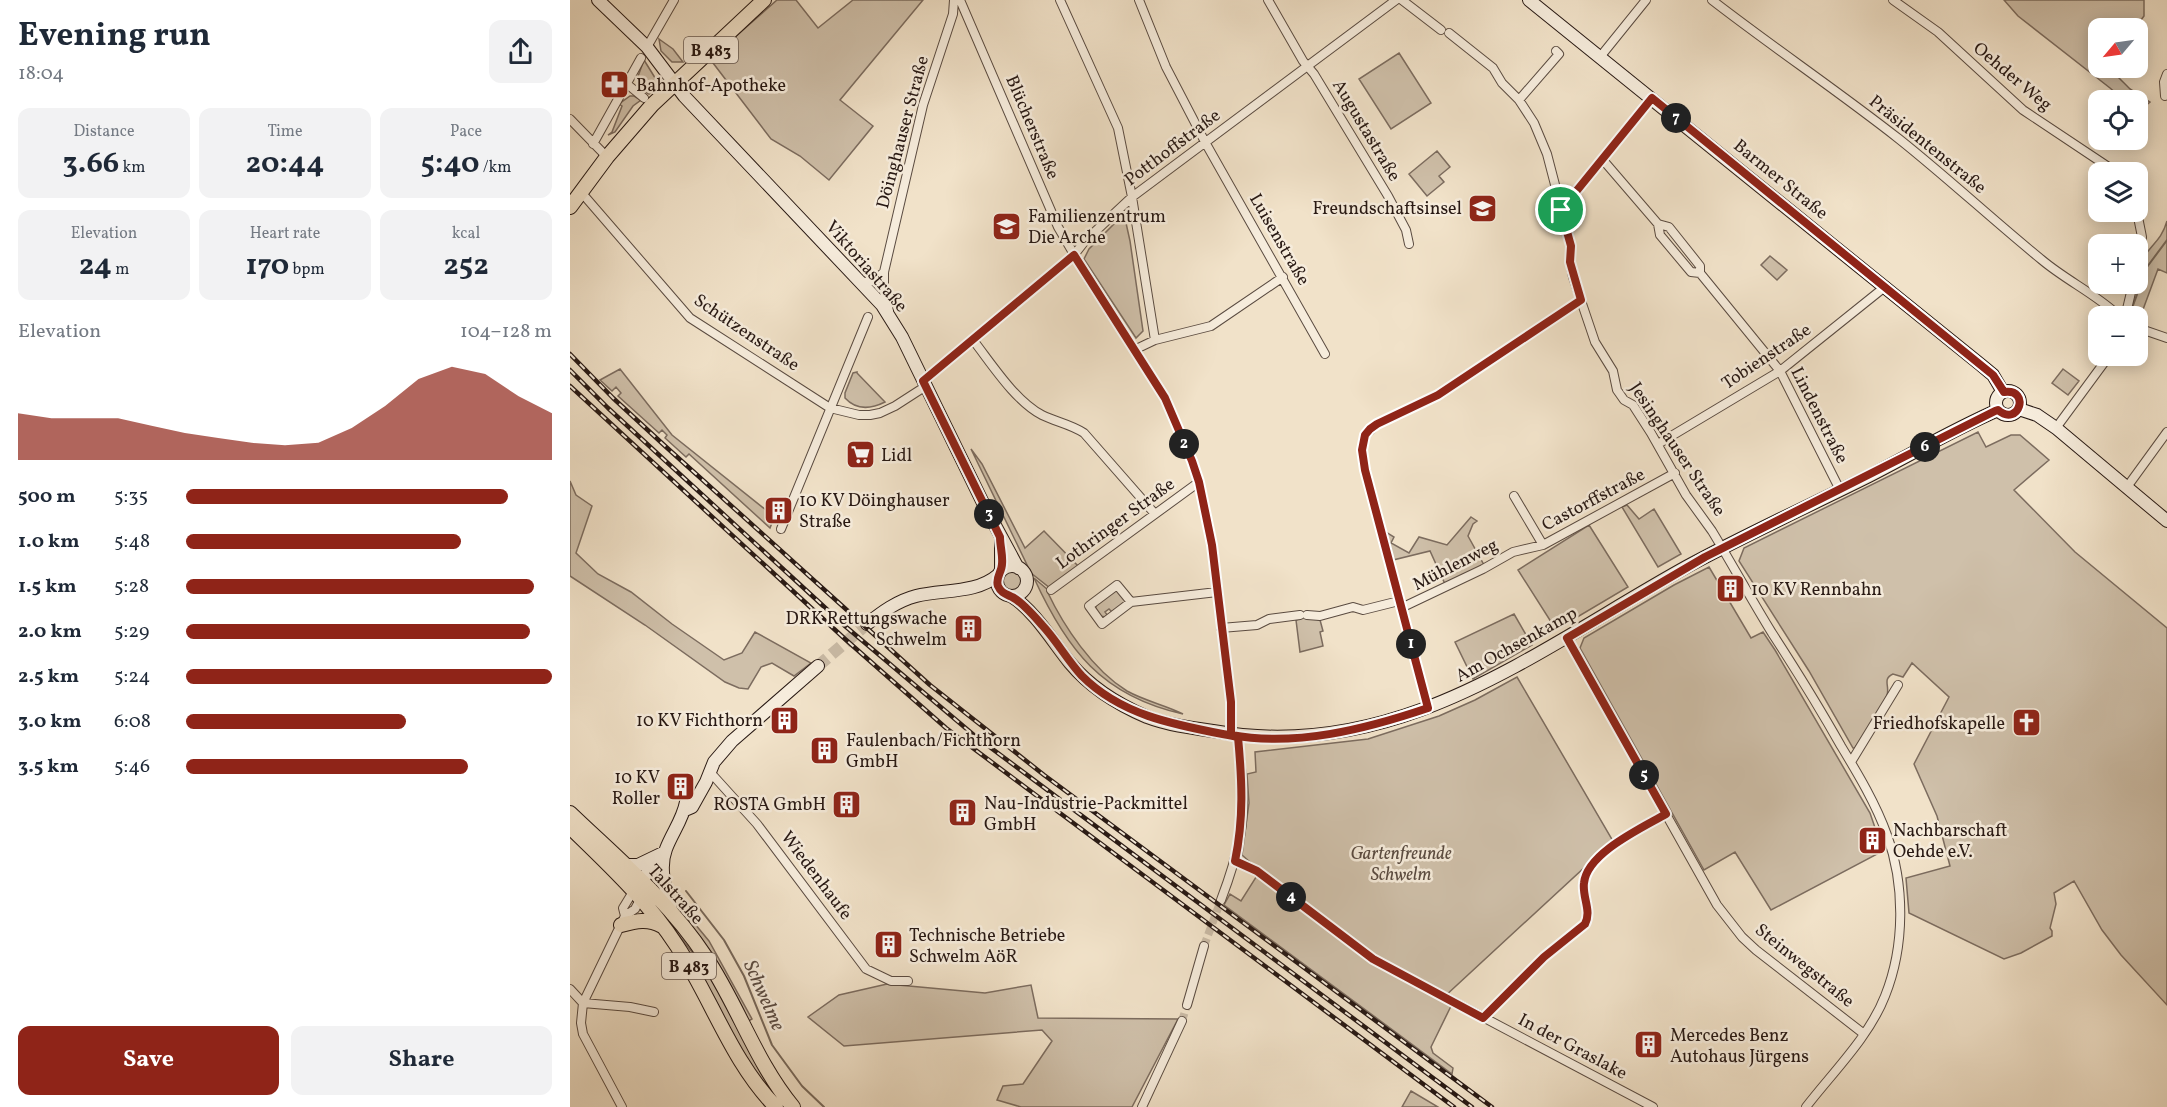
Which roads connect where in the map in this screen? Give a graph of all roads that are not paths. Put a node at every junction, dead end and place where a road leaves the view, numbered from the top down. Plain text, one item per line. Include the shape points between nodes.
1 (598, 0) edge
2 (674, 0) edge
3 (764, 0) edge
4 (954, 0) edge
5 (960, 0) edge
6 (1060, 0) edge
7 (1138, 0) edge
8 (1268, 0) edge
9 (1396, 0) edge
10 (1402, 0) edge
11 (1529, 0) edge
12 (1646, 0) edge
13 (1712, 0) edge
14 (1893, 0) edge
15 (1556, 51) dead end
16 (644, 52) junction
17 (1600, 57) junction
18 (1309, 67) junction
19 (2167, 74) edge
20 (627, 84) junction
21 (675, 84) junction
22 (2164, 96) dead end
23 (644, 98) dead end
24 (1652, 98) junction
25 (1519, 100) junction
26 (570, 119) edge
27 (1205, 142) junction
28 (593, 144) junction
29 (608, 157) junction
30 (1603, 160) junction
31 (2101, 162) edge
32 (581, 192) junction
33 (1132, 197) junction
34 (570, 207) edge
35 (1561, 210) junction
36 (1409, 244) dead end
37 (1074, 255) junction
38 (884, 272) junction
39 (1283, 277) junction
40 (862, 282) junction
41 (1886, 286) junction
42 (1581, 300) junction
43 (2108, 306) edge
44 (868, 317) dead end
45 (891, 317) junction
46 (2148, 331) edge
47 (2167, 338) edge
48 (972, 340) junction
49 (1155, 340) junction
50 (1134, 350) junction
51 (1325, 354) dead end
52 (2102, 366) edge
53 (1780, 371) junction
54 (924, 383) junction
55 (2004, 392) junction
56 (830, 408) junction
57 (2019, 408) junction
58 (1998, 410) junction
59 (2056, 428) junction
60 (2167, 432) edge
61 (1658, 444) junction
62 (1675, 473) junction
63 (1199, 482) junction
64 (2127, 487) junction
65 (1840, 490) junction
66 (1514, 496) dead end
67 (1155, 513) junction
68 (2167, 521) edge
69 (781, 529) dead end
70 (1000, 537) junction
71 (1543, 545) junction
72 (1523, 548) joint
73 (1722, 548) junction
74 (1018, 568) junction
75 (1000, 573) junction
76 (968, 589) junction
77 (1024, 589) junction
78 (1051, 590) dead end
79 (1217, 592) junction
80 (1007, 594) junction
81 (1131, 602) junction
82 (1400, 605) junction
83 (867, 624) tunnel mouth
84 (1042, 625) junction
85 (1221, 628) junction
86 (1567, 638) junction
87 (818, 666) tunnel mouth
88 (1898, 686) dead end
89 (1428, 708) junction
90 (1234, 736) junction
91 (1851, 762) junction
92 (709, 771) junction
93 (570, 813) edge
94 (1666, 814) junction
95 (570, 826) edge
96 (662, 858) junction
97 (1235, 861) junction
98 (626, 866) junction
99 (641, 890) junction
100 (1221, 900) tunnel mouth
101 (672, 915) junction
102 (623, 921) junction
103 (663, 926) junction
104 (1204, 946) tunnel mouth
105 (908, 981) dead end
106 (570, 989) edge
107 (583, 1003) junction
108 (1187, 1005) tunnel mouth
109 (654, 1012) dead end
110 (1483, 1018) junction
111 (1182, 1022) tunnel mouth
112 (1864, 1034) junction
113 (620, 1106) edge
114 (776, 1107) edge
115 (793, 1107) edge
116 (1142, 1107) edge
117 (1653, 1107) edge
118 (1806, 1107) edge

1 - 16 main road, Viktoriastraße
2 - 16 street
3 - 21 main road, B 483
4 - 38 street, Döinghauser Straße via 923,105
5 - 37 street, Blücherstraße via 1058,227
6 - 33 street via 1118,128
7 - 27 street, Luisenstraße via 1166,67
8 - 18 street, Augustastraße
9 - 18 street, Potthoffstraße
10 - 25 street, Jesinghauser Straße via 1493,68
11 - 17 main road, Barmer Straße
12 - 17 street
13 - 43 street, Präsidentenstraße via 1837,91 2044,262
14 - 31 street, Oehder Weg via 1938,32 2022,110
15 - 25 street via 1559,54
16 - 20 street
16 - 21 main road, Viktoriastraße
17 - 24 main road, Barmer Straße
18 - 27 street, Potthoffstraße
18 - 36 street, Augustastraße via 1388,196
19 - 22 street
20 - 23 street
20 - 28 street
21 - 29 main road, B 483
21 - 40 main road, Viktoriastraße
24 - 30 street
24 - 41 main road, Barmer Straße
25 - 35 street, Jesinghauser Straße via 1548,154
26 - 28 street
27 - 33 street, Potthoffstraße
27 - 39 street, Luisenstraße
28 - 29 street
29 - 32 main road, B 483
30 - 35 street
30 - 53 street, Lindenstraße via 1658,224 1660,235 1691,272 1700,273
32 - 34 main road, B 483
32 - 56 street, Schützenstraße via 690,318
33 - 37 street, Potthoffstraße
33 - 49 street
35 - 42 street, Jesinghauser Straße
37 - 48 street, Potthoffstraße
37 - 50 street, Blücherstraße
38 - 40 street via 874,281
38 - 45 street, Döinghauser Straße via 884,292
39 - 49 street via 1211,326
39 - 51 street, Luisenstraße
40 - 45 main road, Viktoriastraße
41 - 53 street, Tobienstraße
41 - 55 main road, Barmer Straße via 1993,375
42 - 61 street, Jesinghauser Straße via 1591,334 1613,371 1617,390 1633,405
42 - 82 street via 1438,395 1377,424 1365,435 1362,450
44 - 56 street
45 - 54 main road, Viktoriastraße
46 - 47 street
48 - 54 street, Potthoffstraße
48 - 67 street via 1025,402 1084,434
49 - 50 street
50 - 63 street, Blücherstraße via 1165,398
52 - 59 street
53 - 61 street, Tobienstraße
53 - 65 street, Lindenstraße
54 - 56 street, Potthoffstraße via 887,410 870,415
54 - 70 main road, Viktoriastraße
55 - 57 main road via 2016,394
55 - 58 main road via 1998,398
56 - 69 street
57 - 58 main road via 2009,415
57 - 59 main road
58 - 65 main road, Am Ochsenkamp
59 - 64 main road
60 - 64 street
61 - 62 street, Jesinghauser Straße
62 - 71 street, Castorffstraße
62 - 73 street, Jesinghauser Straße
63 - 67 street, Lothringer Straße
63 - 79 street, Blücherstraße
64 - 68 main road
65 - 73 main road, Am Ochsenkamp
66 - 71 street
67 - 78 street, Lothringer Straße
70 - 74 main road, Viktoriastraße
70 - 75 main road, Viktoriastraße
71 - 72 street, Castorffstraße
72 - 82 street, Mühlenweg
73 - 86 main road, Am Ochsenkamp
73 - 91 street, Jesinghauser Straße
74 - 75 main road via 1009,567
74 - 77 main road via 1026,577
75 - 76 main road via 987,583
75 - 80 main road via 997,584
76 - 80 main road
76 - 83 main road via 913,597
77 - 80 main road via 1018,594
77 - 84 main road, Am Ochsenkamp
79 - 81 street
79 - 85 street, Blücherstraße
80 - 84 main road, Am Ochsenkamp
81 - 81 street via 1117,585 1089,606 1102,624
82 - 85 street, Mühlenweg via 1364,610 1353,607 1320,616 1269,619 1257,625
82 - 89 street
84 - 90 main road, Am Ochsenkamp via 1084,678 1124,706 1164,722
85 - 90 street, Blücherstraße
86 - 89 main road, Am Ochsenkamp via 1465,693
86 - 94 street, Steinwegstraße
87 - 92 main road via 732,741
88 - 91 street
89 - 90 main road, Am Ochsenkamp via 1335,733 1280,738
90 - 97 street, Blücherstraße via 1243,804
91 - 112 street, Jesinghauser Straße via 1887,834 1898,878 1900,911 1894,968 1885,996
92 - 96 main road
92 - 105 street, Wiedenhaufe via 757,824 866,969 891,981
93 - 98 main road, Talstraße / B 483
94 - 110 street via 1626,837 1588,869 1583,889 1588,917 1585,924 1549,952
94 - 112 street, Steinwegstraße via 1717,905 1742,937
95 - 99 main road, Talstraße / B 483
96 - 98 main road
96 - 99 main road
96 - 101 main road
97 - 100 street, Blücherstraße
97 - 110 street, In der Graslake via 1257,871 1373,959
98 - 99 main road, Talstraße / B 483
99 - 101 main road, Talstraße / B 483
99 - 102 street via 623,908
99 - 103 main road, Talstraße / B 483
101 - 115 main road, Talstraße / B 483 via 705,955 760,1061
102 - 103 main road via 653,921
102 - 107 street
103 - 114 main road, Talstraße / B 483 via 695,975 739,1058
104 - 108 street
106 - 107 street
107 - 109 street
107 - 113 street via 583,1034
110 - 117 street, In der Graslake
111 - 116 street
112 - 118 street, Jesinghauser Straße

